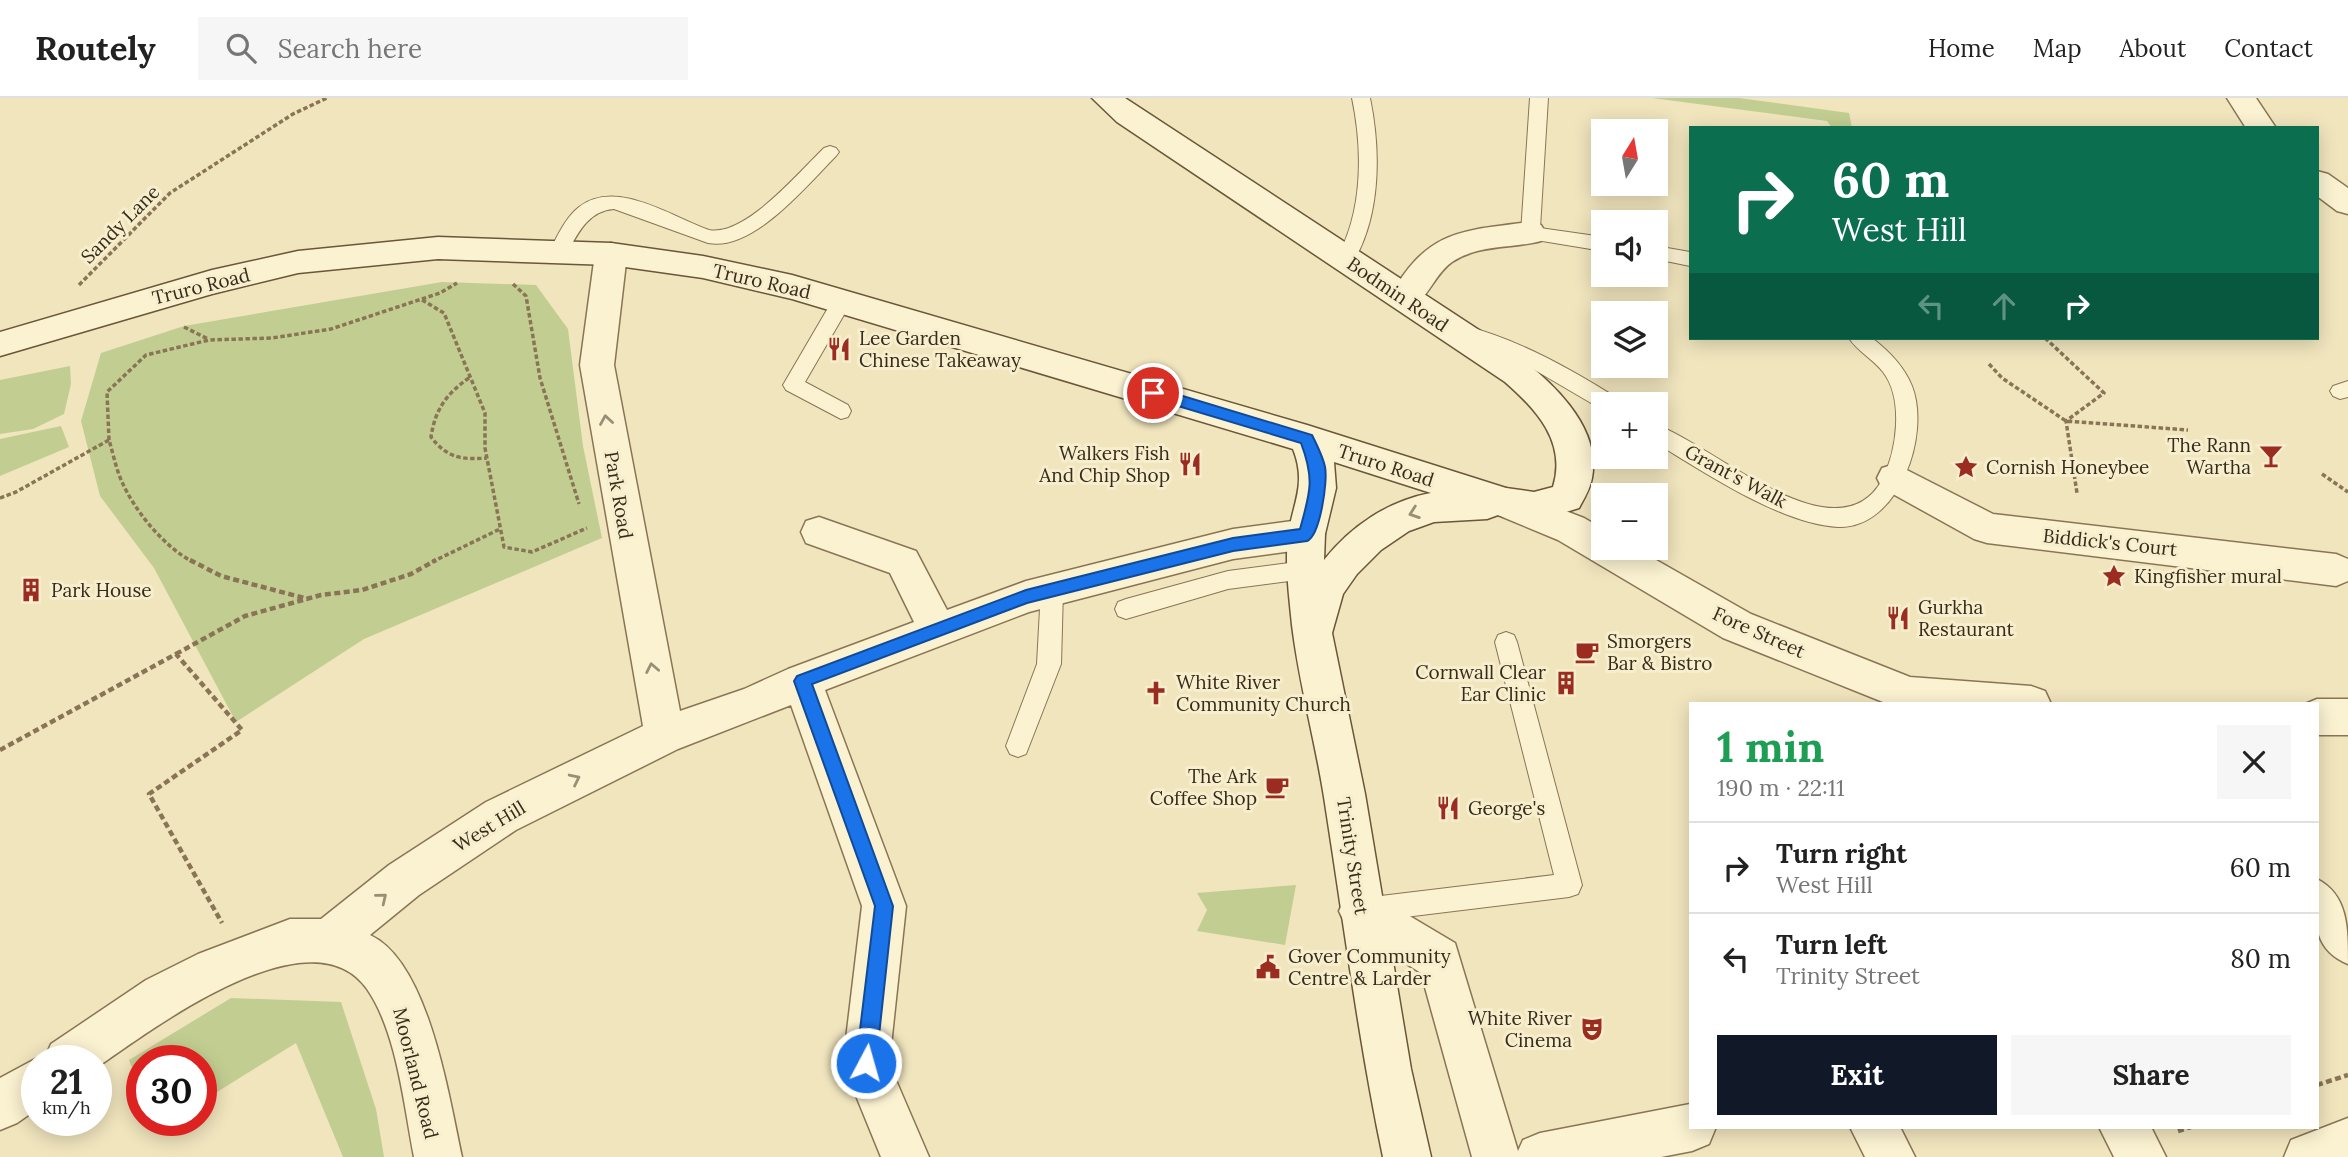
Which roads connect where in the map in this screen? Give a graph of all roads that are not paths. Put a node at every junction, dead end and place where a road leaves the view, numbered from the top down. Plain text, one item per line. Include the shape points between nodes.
1 (1107, 98) edge
2 (1361, 98) edge
3 (1539, 98) edge
4 (2241, 98) edge
5 (2260, 126) edge
6 (830, 152) dead end
7 (2319, 182) edge
8 (2348, 203) edge
9 (1530, 233) junction
10 (1591, 242) edge
11 (558, 251) junction
12 (611, 254) junction
13 (1668, 255) edge
14 (1345, 259) junction
15 (1689, 259) edge
16 (1405, 298) junction
17 (842, 301) junction
18 (1450, 328) junction
19 (1860, 340) edge
20 (0, 344) edge
21 (1591, 393) edge
22 (842, 411) dead end
23 (1307, 439) junction
24 (1668, 440) edge
25 (1895, 478) junction
26 (1506, 503) junction
27 (819, 532) dead end
28 (1306, 552) junction
29 (2344, 574) edge
30 (1052, 590) junction
31 (1126, 609) dead end
32 (938, 630) junction
33 (1313, 638) junction
34 (1506, 642) dead end
35 (802, 681) junction
36 (1911, 699) edge
37 (1983, 702) edge
38 (2348, 717) edge
39 (2319, 718) edge
40 (665, 734) junction
41 (1018, 746) dead end
42 (2319, 903) edge
43 (1361, 911) junction
44 (329, 941) junction
45 (2348, 942) edge
46 (89, 1045) edge
47 (21, 1092) edge
48 (0, 1106) edge
49 (1689, 1128) edge
50 (1875, 1129) edge
51 (2124, 1129) edge
52 (2348, 1142) edge
53 (1553, 1156) edge
54 (438, 1157) edge
55 (905, 1157) edge
56 (1407, 1157) edge
57 (1496, 1157) edge
58 (1891, 1157) edge
59 (2143, 1157) edge
60 (2308, 1157) edge

1 - 14 street, Bodmin Road
2 - 14 lane via 1365,207 1357,238
3 - 9 lane
4 - 5 street
6 - 11 lane via 750,225 727,237 710,237 668,223 633,205 602,202 591,206 570,227
7 - 8 street
9 - 10 lane
9 - 16 street via 1460,244 1443,252
11 - 12 street, Truro Road
11 - 20 street, Truro Road via 438,248 298,262 152,298
12 - 17 street, Truro Road via 703,267
40 -> 12 street, Park Road via 597,365
13 - 15 lane
14 - 16 street, Bodmin Road
16 - 18 street, Bodmin Road
17 - 22 lane via 793,385
17 - 23 street, Truro Road
18 - 21 lane via 1494,340
18 - 26 street, Bodmin Road via 1528,383 1559,418 1570,439 1576,474 1566,498 1534,507
19 - 25 lane, Grant's Walk via 1888,363 1906,399 1906,436
23 - 26 street, Truro Road
23 - 28 street, Trinity Street via 1318,466 1318,488
24 - 25 lane, Grant's Walk via 1770,497 1838,518 1859,514 1881,497
25 - 29 street, Biddick's Court via 1987,528
26 -> 33 street, Trinity Street via 1426,509 1398,519 1369,539 1325,590
26 - 36 street, Fore Street via 1571,530 1737,626
27 - 32 street via 903,562
28 - 30 street, West Hill via 1233,544
28 - 31 lane
28 - 33 street, Trinity Street
30 - 32 street, West Hill
30 - 41 lane via 1049,664
32 - 35 street, West Hill
33 - 43 street, Trinity Street via 1344,794
34 - 43 lane via 1569,885
35 - 40 street, West Hill via 756,703
35 - 55 street via 884,906 866,1063
36 - 37 street, Fore Street
38 - 39 street
44 -> 40 street, West Hill via 404,880 501,816
42 - 45 street
43 - 56 street, Trinity Street
43 - 57 street via 1439,959
44 - 46 street via 290,941 242,958 162,996
44 - 54 street, Moorland Road via 370,958 390,983 403,1012
47 - 48 street
49 - 53 street
50 - 58 street
51 - 59 street
52 - 60 street

